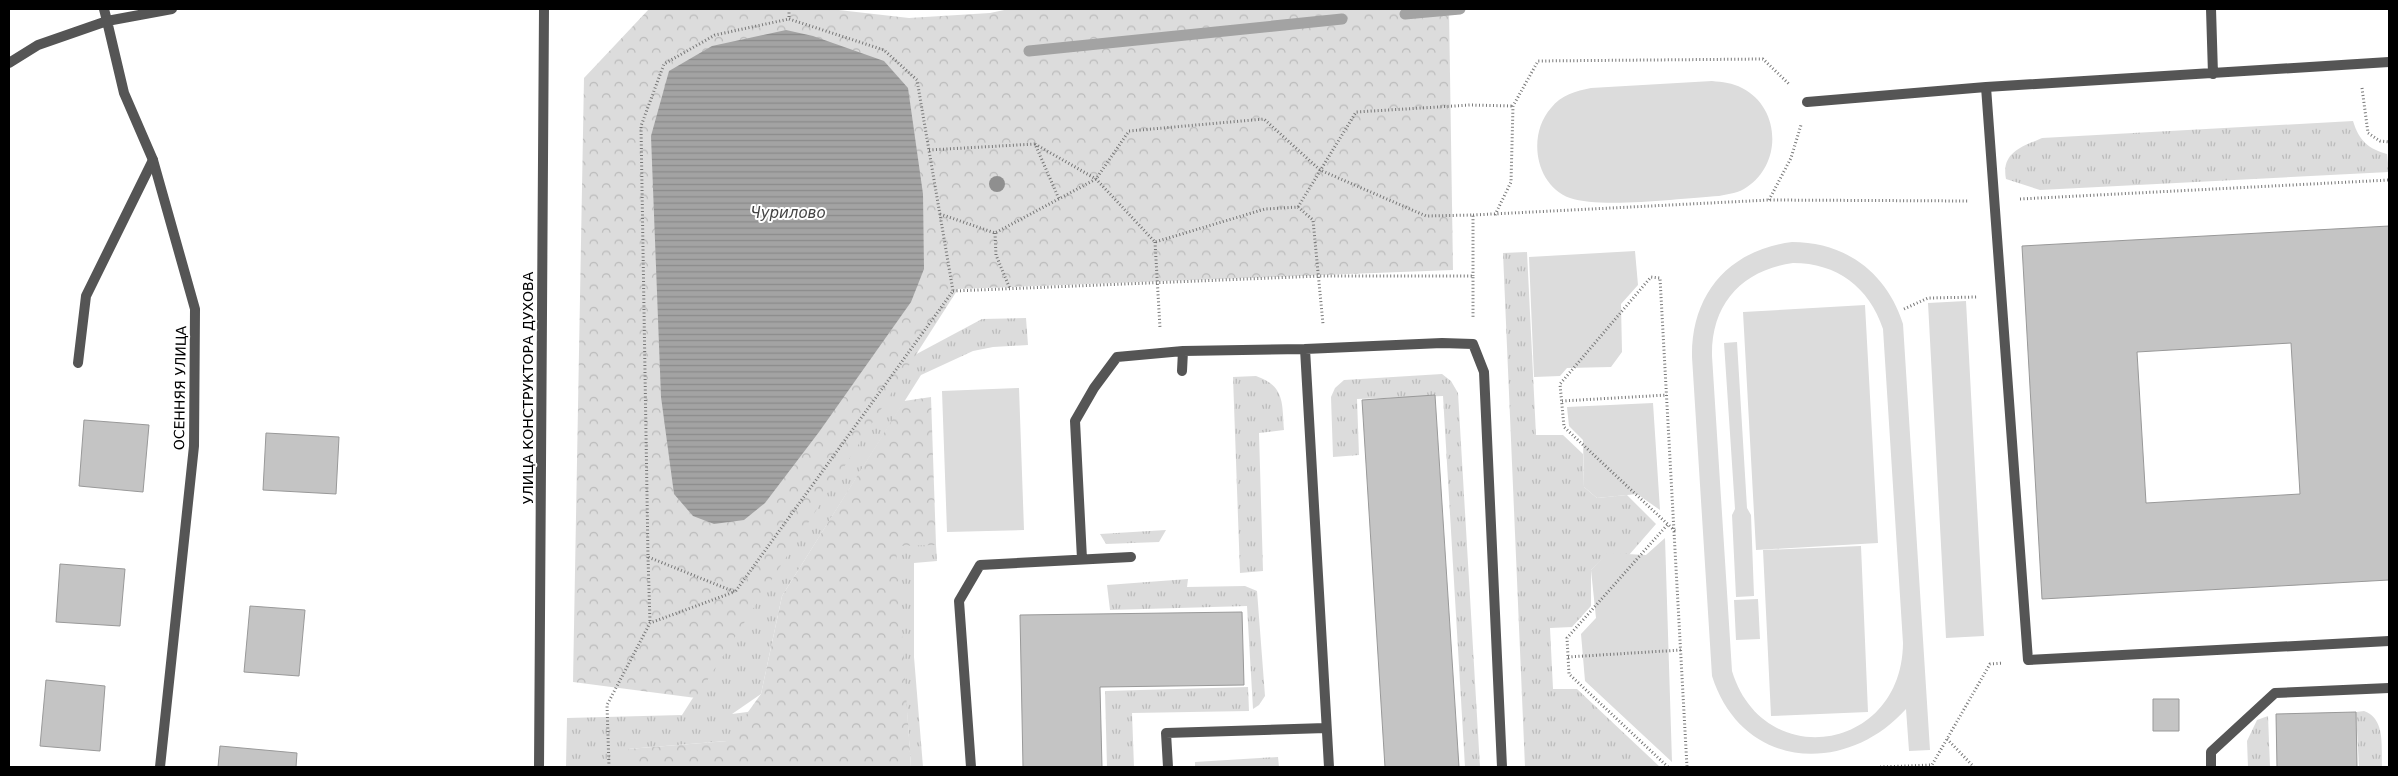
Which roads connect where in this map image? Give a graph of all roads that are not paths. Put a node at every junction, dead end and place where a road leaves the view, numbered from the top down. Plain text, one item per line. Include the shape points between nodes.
1 (104, 9) edge
2 (172, 9) edge
3 (544, 9) edge
4 (2211, 9) edge
5 (107, 21) junction
6 (2389, 62) edge
7 (9, 63) edge
8 (2213, 74) junction
9 (1986, 87) junction
10 (1807, 102) road end
11 (153, 160) junction
12 (1305, 349) junction
13 (1182, 351) junction
14 (78, 363) dead end
15 (1182, 372) dead end
16 (1131, 557) dead end
17 (1082, 559) junction
18 (2389, 641) edge
19 (2389, 688) edge
20 (1326, 728) junction
21 (160, 767) edge
22 (539, 767) edge
23 (971, 767) edge
24 (1168, 767) edge
25 (1329, 767) edge
26 (1502, 767) edge
27 (2211, 767) edge

1 - 5 street, ОСЕННЯЯ УЛИЦА
2 - 5 street
3 - 22 street, УЛИЦА КОНСТРУКТОРА ДУХОВА
4 - 8 street
5 - 7 street via 38,45
5 - 11 street, ОСЕННЯЯ УЛИЦА via 124,93
6 - 8 street
8 - 9 street
9 - 10 street
9 - 18 street via 2028,660
11 - 14 street via 86,296
11 - 21 street, ОСЕННЯЯ УЛИЦА via 194,309 194,446
12 - 13 street
12 - 20 street
12 - 26 street via 1473,344 1484,372
13 - 15 street
13 - 17 street via 1117,357 1075,421
16 - 17 street
17 - 23 street via 980,566 959,601
19 - 27 street via 2274,693 2211,752
20 - 24 street via 1166,733
20 - 25 street

